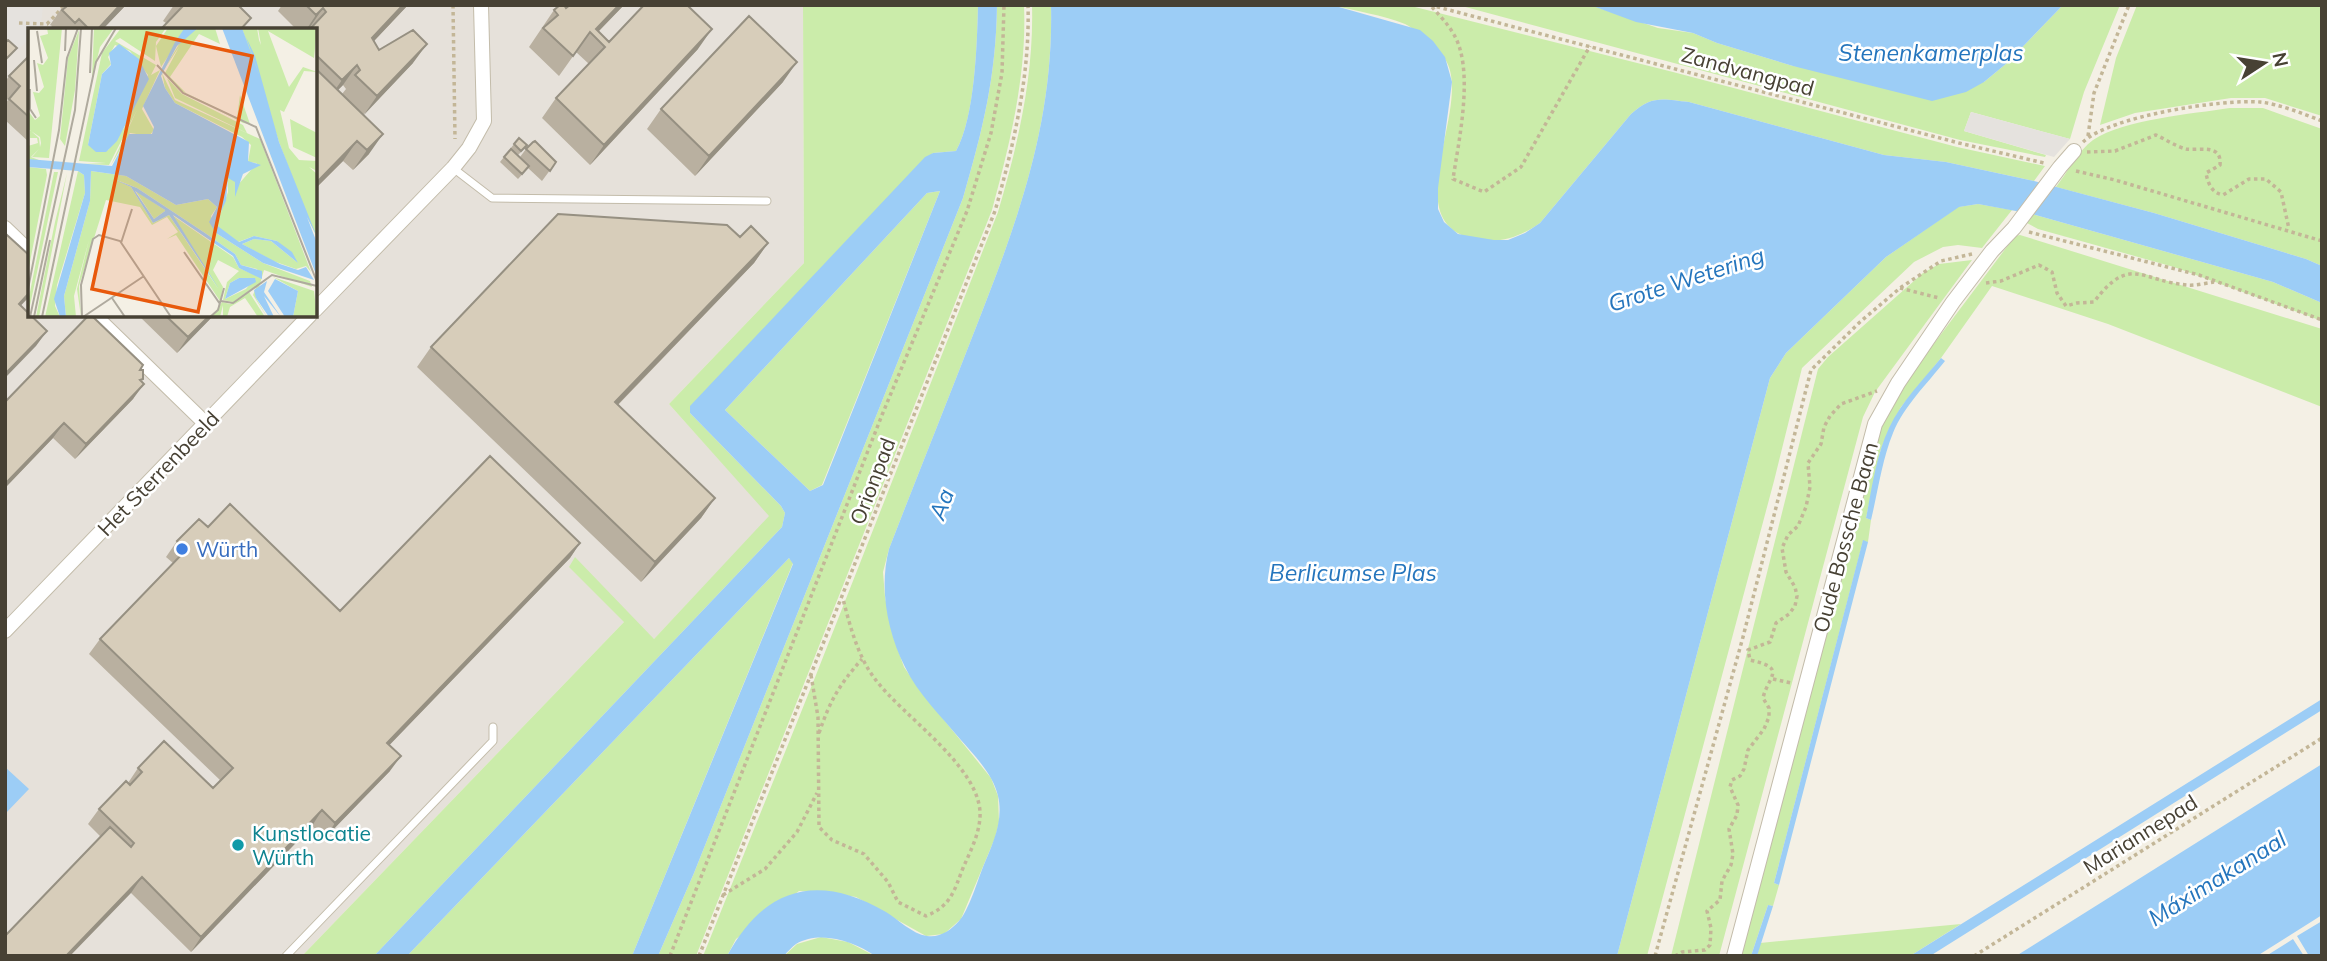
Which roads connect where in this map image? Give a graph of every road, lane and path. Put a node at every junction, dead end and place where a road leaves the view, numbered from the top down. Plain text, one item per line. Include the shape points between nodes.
1 (65, 5) edge
2 (453, 5) edge
3 (481, 5) edge
4 (1004, 5) edge
5 (1028, 5) edge
6 (2129, 5) edge
7 (1431, 6) edge
8 (19, 23) dead end
9 (1590, 46) junction
10 (2322, 121) edge
11 (2088, 138) junction
12 (452, 146) dead end
13 (2074, 151) junction
14 (453, 168) junction
15 (2055, 172) junction
16 (767, 201) dead end
17 (5, 228) edge
18 (2014, 228) junction
19 (2289, 230) junction
20 (2322, 242) edge
21 (28, 250) edge
22 (1992, 251) junction
23 (2218, 282) junction
24 (1966, 285) junction
25 (1900, 288) junction
26 (1954, 302) junction
27 (317, 308) edge
28 (96, 317) edge
29 (308, 317) edge
30 (2322, 320) edge
31 (1898, 383) junction
32 (205, 423) junction
33 (843, 597) junction
34 (5, 631) edge
35 (1742, 637) junction
36 (1748, 650) junction
37 (863, 659) junction
38 (811, 675) junction
39 (493, 727) dead end
40 (817, 738) junction
41 (2322, 738) edge
42 (818, 791) junction
43 (723, 895) junction
44 (286, 956) edge
45 (670, 956) edge
46 (699, 956) edge
47 (1656, 956) edge
48 (1675, 956) edge
49 (1734, 956) edge
50 (1975, 956) edge

1 - 8 path via 47,24
2 - 12 path
3 - 14 street via 484,121
4 - 45 path via 1002,73 991,133 967,211
5 - 33 path, Orionpad via 1025,78 995,211
6 - 11 path via 2094,93
7 - 9 path, Zandvangpad
7 - 9 path via 1455,34 1464,68 1464,104 1453,179 1484,192 1521,167
9 - 15 path, Zandvangpad
10 - 11 path via 2263,103 2232,101 2136,118
11 - 13 path
13 - 15 street, Oude Bossche Baan
13 - 19 path via 2115,151 2156,135 2186,149 2206,147 2220,160 2220,165 2206,173 2216,194 2223,195 2249,179 2266,179 2281,192
14 - 16 lane via 492,198
14 - 27 street
15 - 18 street, Oude Bossche Baan
15 - 19 path, Zandvangpad via 2115,180
17 - 21 street
18 - 22 street, Oude Bossche Baan
18 - 23 path
19 - 20 path, Zandvangpad
22 - 24 street, Oude Bossche Baan
22 - 25 path via 1941,261
23 - 24 path via 2188,286 2141,273 2126,274 2094,302 2066,306 2052,272 2039,265 2001,281
23 - 30 path
24 - 26 street, Oude Bossche Baan
25 - 26 path
25 - 35 path via 1811,370
26 - 31 street, Oude Bossche Baan
28 - 32 street
29 - 32 street, Het Sterrenbeeld
31 - 36 path via 1841,404 1830,416 1821,444 1808,463 1806,507 1782,548 1786,572 1795,587 1795,606 1776,623 1770,642
31 - 49 street, Oude Bossche Baan via 1868,447
32 - 34 street, Het Sterrenbeeld
33 - 37 path
33 - 38 path, Orionpad
35 - 36 path
35 - 47 path
36 - 48 path via 1750,660 1762,662 1772,671 1763,698 1769,717 1730,787 1738,805 1729,829 1733,854 1721,881 1720,900 1707,911 1710,945
37 - 40 path via 830,701
37 - 42 path via 875,679 954,761 978,799 976,835 948,903 926,916 898,902 876,865 864,854 832,840 819,827
38 - 40 path
38 - 43 path, Orionpad
39 - 44 lane via 493,741
40 - 42 path
41 - 50 path, Mariannepad
42 - 43 path via 797,832 765,869
43 - 46 path, Orionpad

